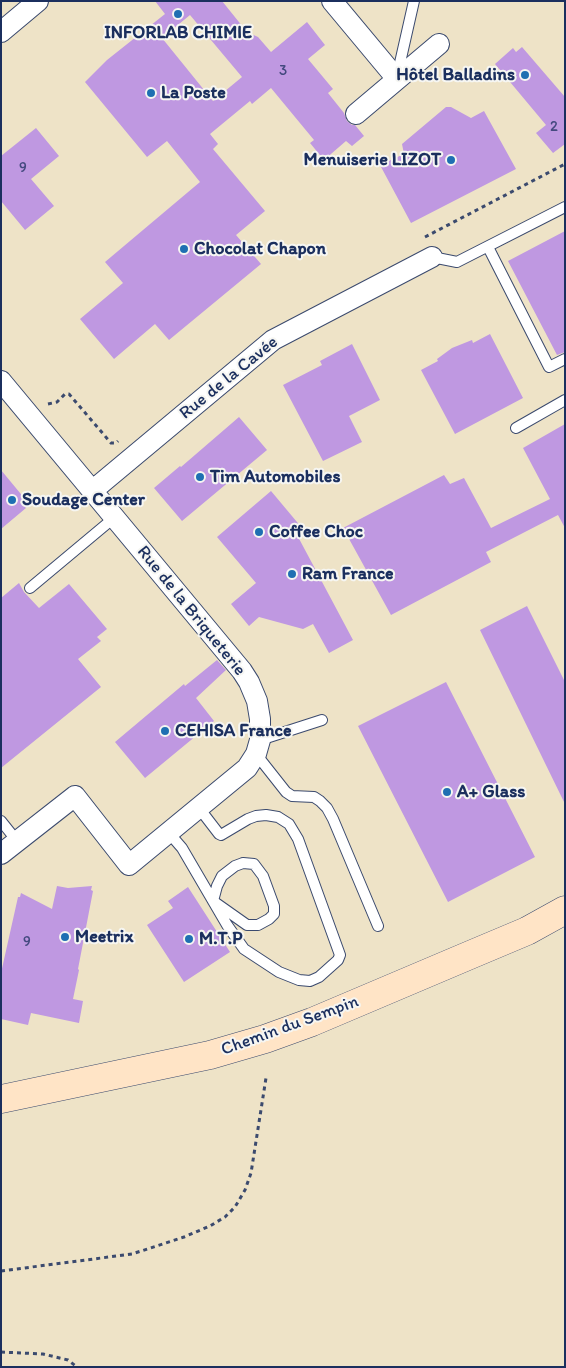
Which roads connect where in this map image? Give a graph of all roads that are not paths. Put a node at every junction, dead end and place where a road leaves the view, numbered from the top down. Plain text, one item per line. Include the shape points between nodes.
1 (38, 1) edge
2 (332, 1) edge
3 (414, 1) edge
4 (1, 32) edge
5 (439, 44) dead end
6 (397, 79) junction
7 (356, 114) dead end
8 (565, 208) edge
9 (488, 247) junction
10 (432, 257) joint
11 (565, 359) edge
12 (1, 381) edge
13 (565, 400) edge
14 (516, 428) dead end
15 (92, 490) junction
16 (115, 518) junction
17 (30, 588) dead end
18 (322, 720) dead end
19 (258, 747) junction
20 (199, 808) junction
21 (1, 821) edge
22 (169, 832) junction
23 (17, 841) junction
24 (1, 854) edge
25 (213, 901) junction
26 (565, 910) edge
27 (378, 926) dead end
28 (1, 1099) edge

1 - 4 street
2 - 6 street
3 - 6 lane
5 - 6 street
6 - 7 street
8 - 9 lane
9 - 10 lane via 457,262
9 - 11 lane via 549,367
10 - 15 street, Rue de la Cavée via 273,340
12 - 15 street, Rue de la Briqueterie
13 - 14 lane
15 - 16 street, Rue de la Briqueterie
16 - 17 lane
16 - 19 street, Rue de la Briqueterie via 249,682 260,719
18 - 19 lane
19 - 20 street via 247,768
19 - 27 lane via 286,792 292,796 314,797 327,808
20 - 22 street
20 - 25 lane via 221,835 256,816 278,816 289,824 298,839 340,955 338,960 310,981 279,972 244,949
21 - 23 lane
22 - 23 street via 129,865 75,796
22 - 25 lane
23 - 24 street
25 - 25 lane via 222,876 235,866 254,864 263,876 274,914 258,925 247,925
26 - 28 street, Chemin du Sempin via 527,931 265,1039 210,1055

